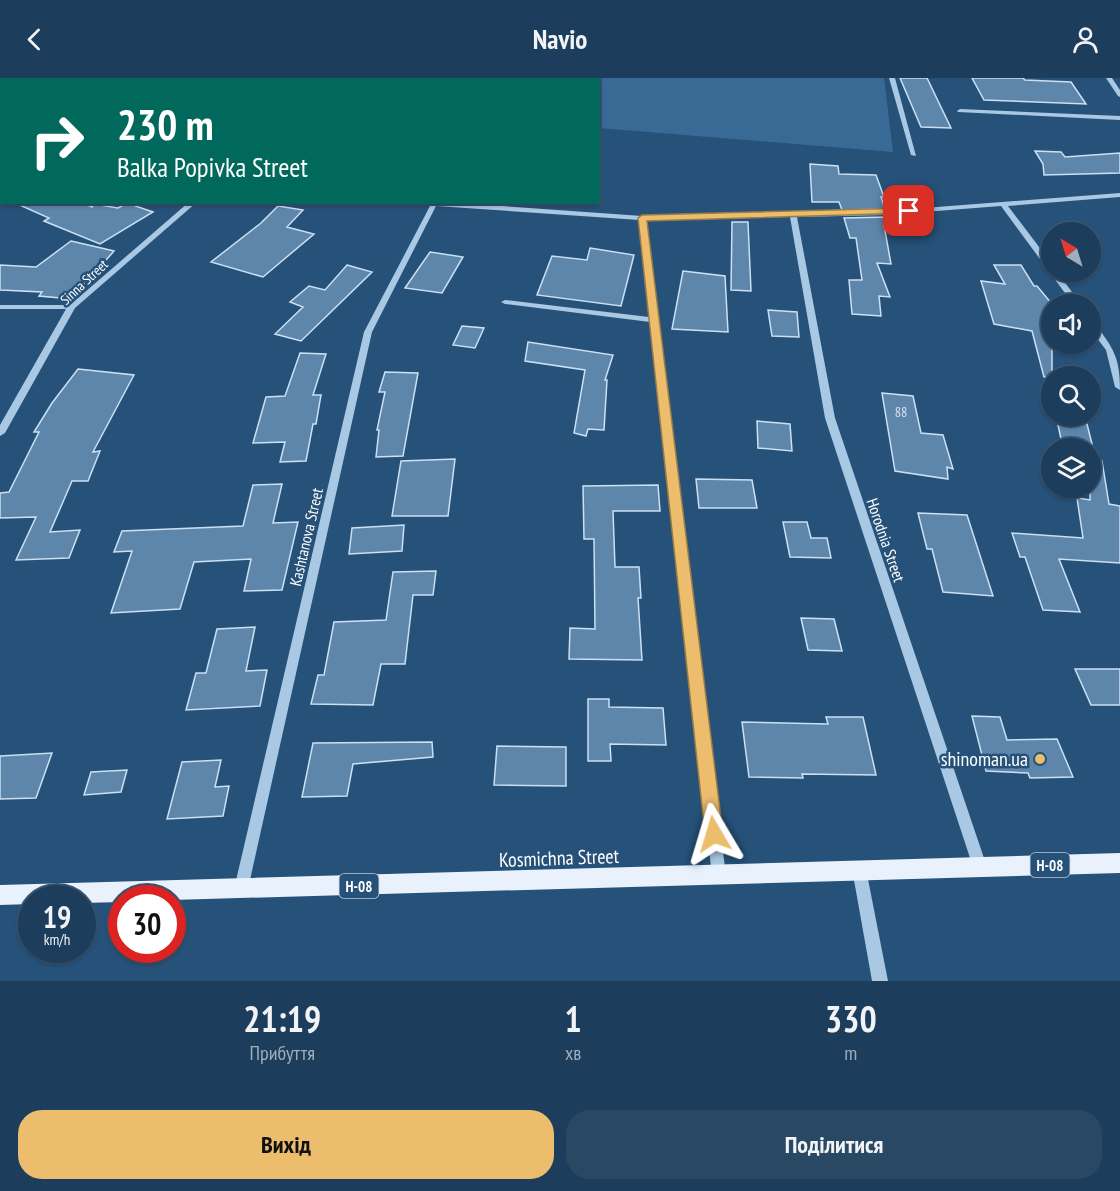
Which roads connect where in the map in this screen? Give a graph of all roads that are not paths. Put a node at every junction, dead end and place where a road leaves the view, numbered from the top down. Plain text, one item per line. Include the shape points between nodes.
1 (892, 78) edge
2 (1109, 78) edge
3 (1120, 95) edge
4 (960, 111) dead end
5 (1120, 118) edge
6 (914, 155) dead end
7 (1120, 195) edge
8 (192, 204) edge
9 (434, 204) joint
10 (1004, 205) junction
11 (793, 215) junction
12 (642, 218) junction
13 (1041, 256) edge
14 (1060, 282) edge
15 (1069, 294) edge
16 (505, 302) dead end
17 (0, 307) edge
18 (72, 307) junction
19 (654, 320) junction
20 (1101, 338) edge
21 (1120, 349) edge
22 (1110, 350) junction
23 (1120, 387) edge
24 (0, 433) edge
25 (1120, 863) edge
26 (980, 867) junction
27 (859, 870) junction
28 (719, 876) junction
29 (241, 889) junction
30 (0, 895) edge
31 (880, 981) edge

1 - 6 street
2 - 3 street
4 - 5 street
7 - 10 street
8 - 18 street, Sinna Street
9 - 12 street
9 - 29 street, Kashtanova Street via 368,332
10 - 11 street
10 - 13 street
11 - 12 street
11 - 26 street, Horodnia Street via 830,418
12 - 19 street
14 - 15 street
16 - 19 street
17 - 18 street
18 - 24 street, Sinna Street
19 - 28 street
20 - 22 street
21 - 22 street
22 - 23 street
25 - 26 main road, Kosmichna Street / Н-08
26 - 27 main road, Kosmichna Street / Н-08
27 - 28 main road, Kosmichna Street / Н-08
27 - 31 street
28 - 29 main road, Kosmichna Street / Н-08
29 - 30 main road, Kosmichna Street / Н-08

